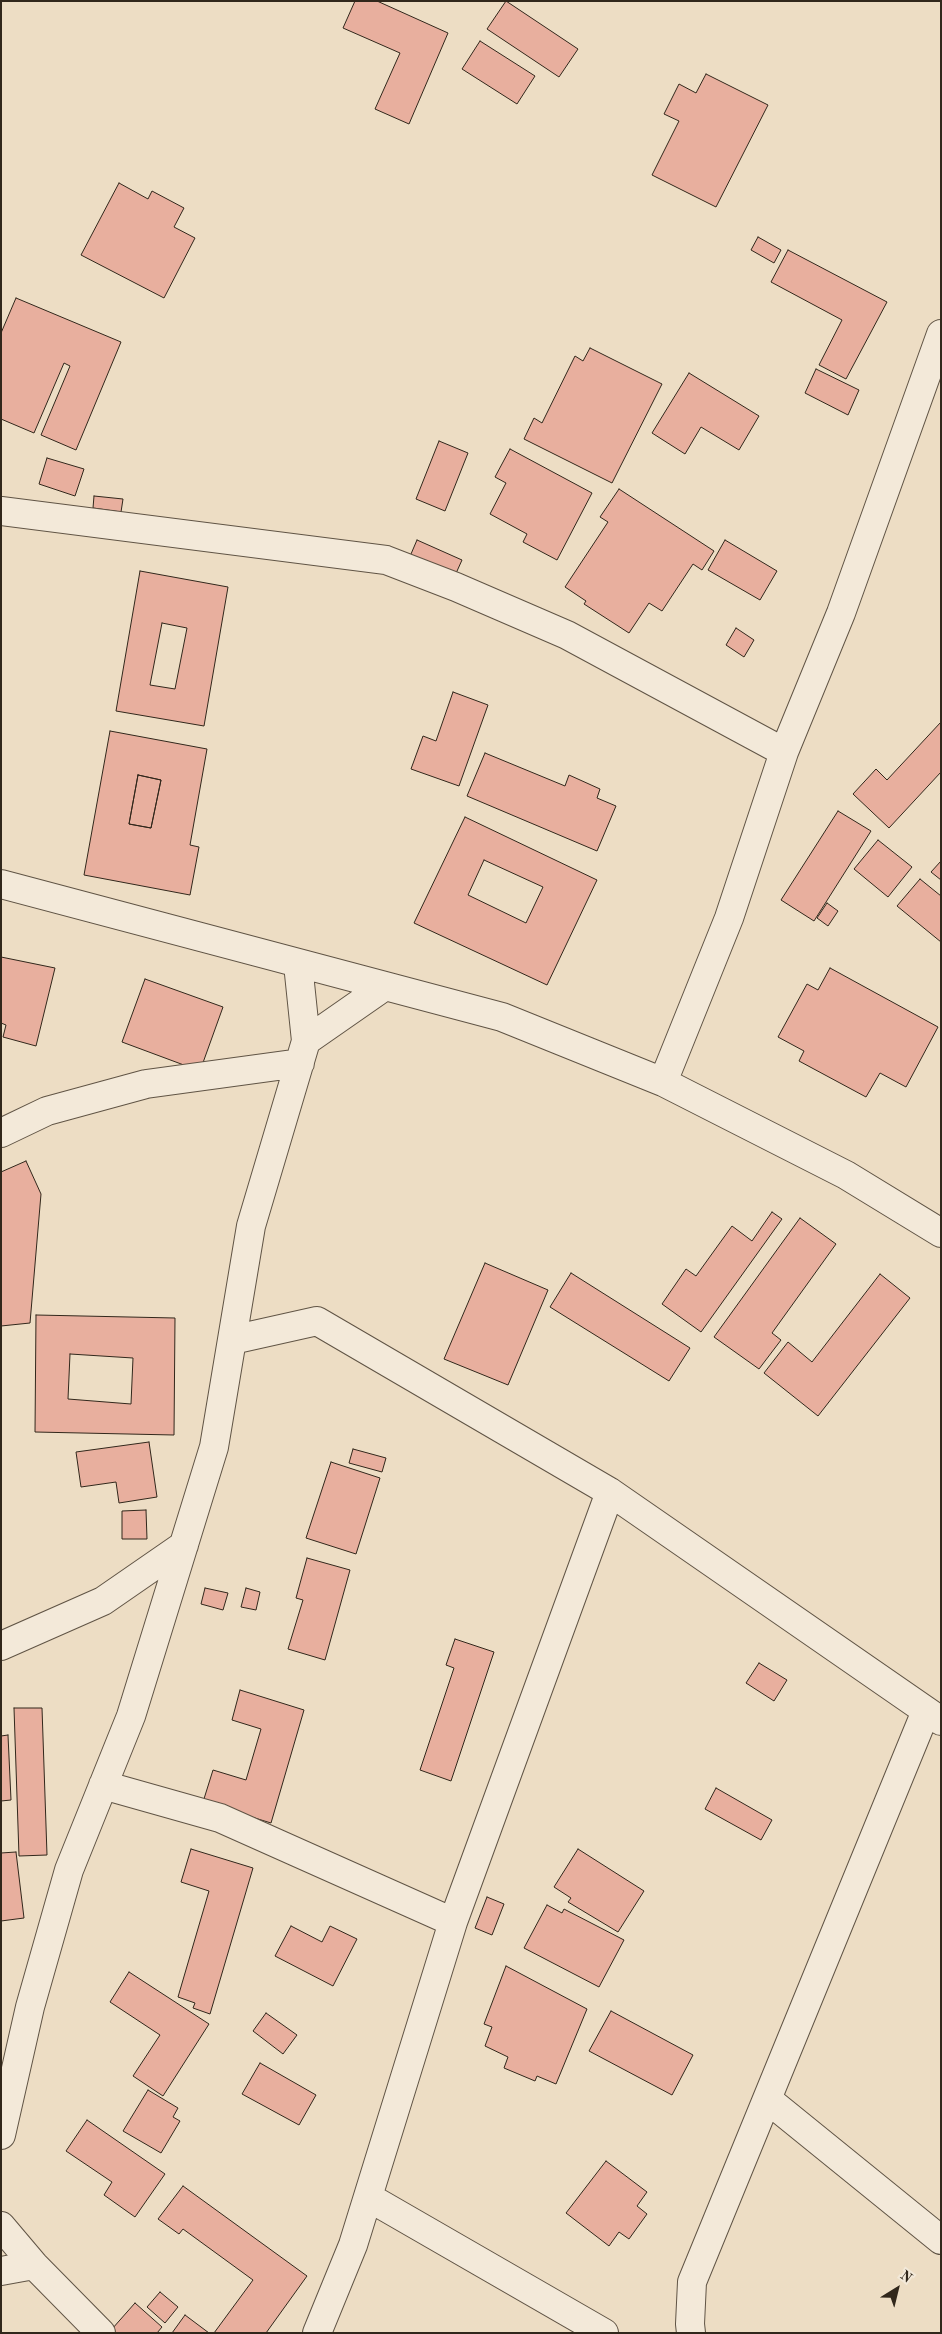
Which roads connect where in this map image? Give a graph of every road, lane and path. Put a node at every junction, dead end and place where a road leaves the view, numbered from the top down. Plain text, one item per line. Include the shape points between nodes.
1 (940, 342) edge
2 (1, 511) edge
3 (784, 752) junction
4 (1, 884) edge
5 (298, 964) junction
6 (385, 986) junction
7 (303, 1052) junction
8 (663, 1082) junction
9 (1, 1133) edge
10 (941, 1233) edge
11 (232, 1340) junction
12 (610, 1492) junction
13 (184, 1545) junction
14 (1, 1646) edge
15 (933, 1716) edge
16 (104, 1785) junction
17 (453, 1922) junction
18 (766, 2099) junction
19 (1, 2135) edge
20 (368, 2196) junction
21 (1, 2226) edge
22 (941, 2240) edge
23 (34, 2265) junction
24 (1, 2271) edge
25 (101, 2333) edge
26 (317, 2333) edge
27 (604, 2333) edge
28 (691, 2333) edge

1 - 3 street via 841,613
2 - 3 street via 386,560 567,635
3 - 8 street via 729,918
4 - 5 street
5 - 6 street
5 - 7 street
6 - 7 street
6 - 8 street via 502,1017
7 - 9 street via 146,1084 47,1111
7 - 11 street via 251,1226
8 - 10 street via 846,1175
11 - 12 street via 317,1321
11 - 13 street via 214,1447
12 - 15 street
12 - 17 street
13 - 14 street via 102,1601
13 - 16 street via 131,1716
15 - 18 street
16 - 17 street via 220,1818
16 - 19 street via 69,1870 30,2007
17 - 20 street
18 - 22 street
18 - 28 street via 692,2282
20 - 26 street
20 - 27 street
21 - 23 street
23 - 24 street
23 - 25 street

